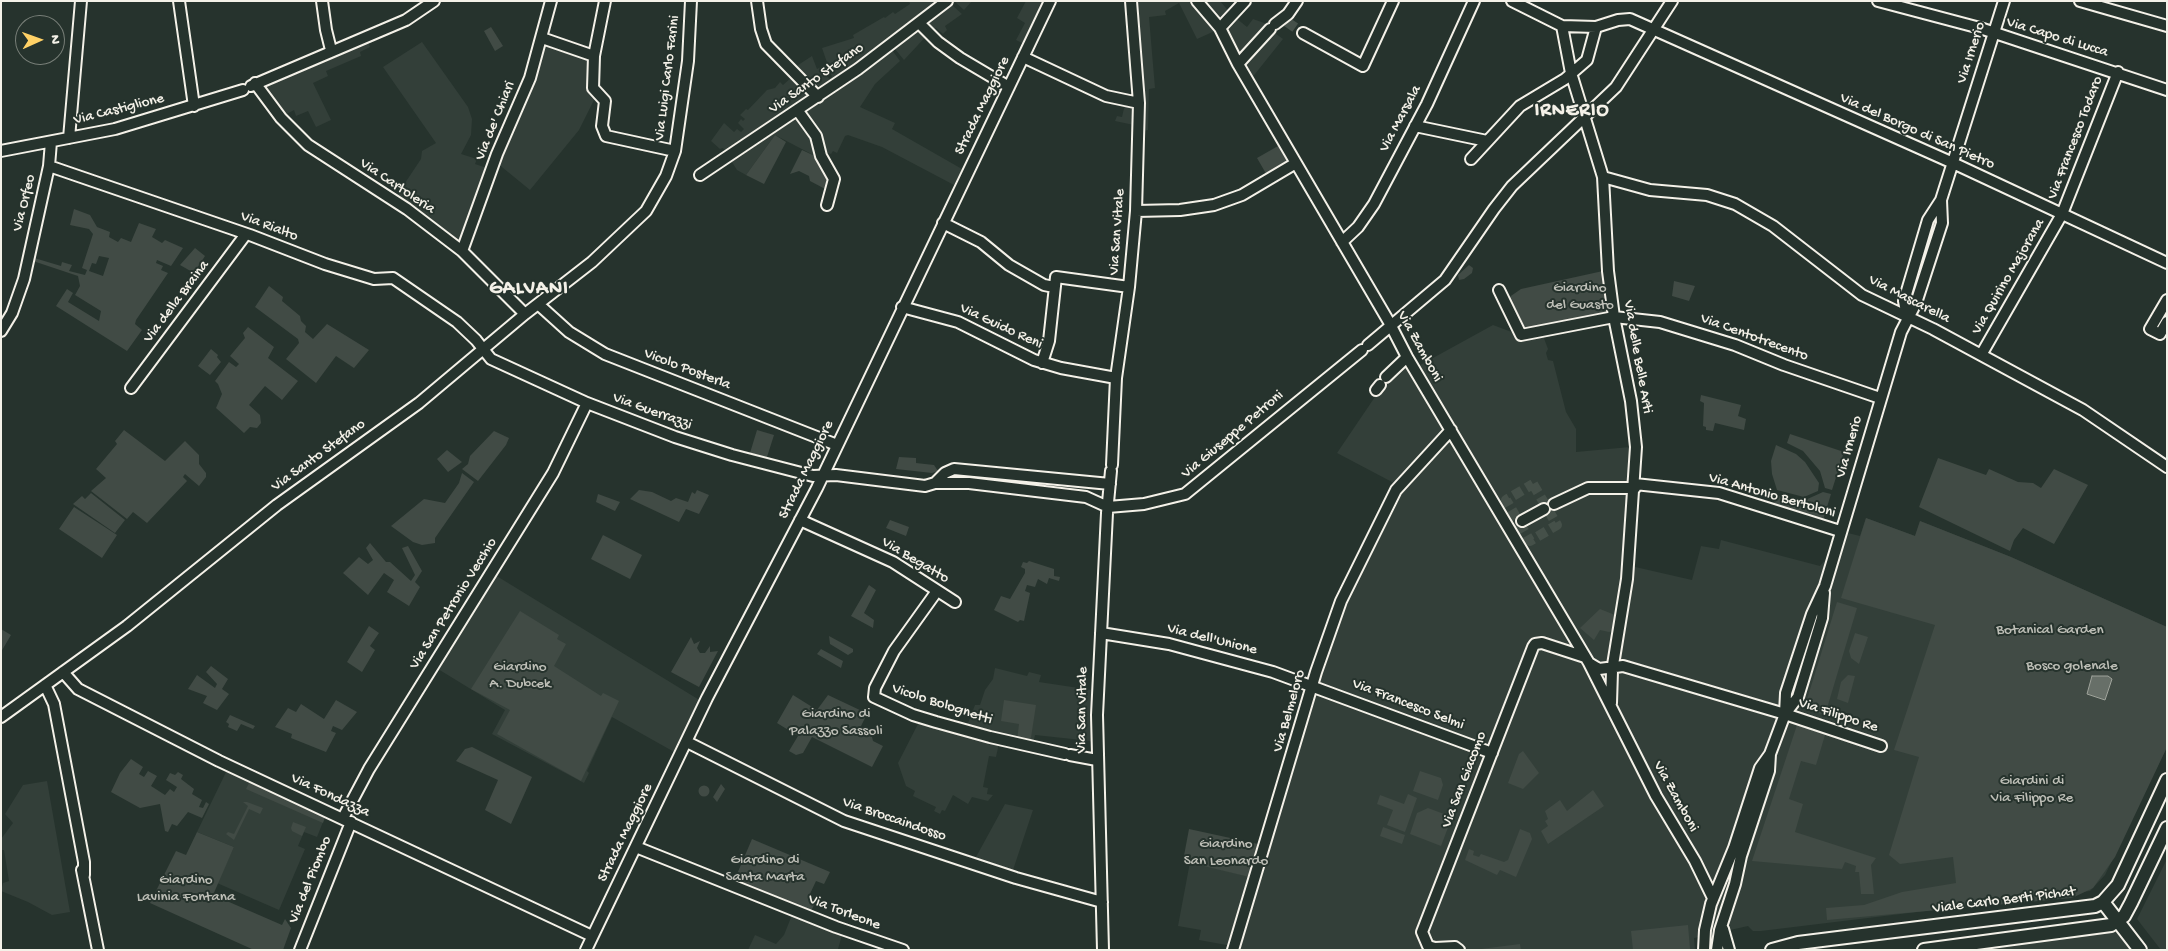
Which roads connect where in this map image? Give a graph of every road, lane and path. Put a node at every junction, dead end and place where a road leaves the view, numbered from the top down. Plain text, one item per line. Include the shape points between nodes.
1 (81, 1) edge
2 (179, 1) edge
3 (322, 1) edge
4 (434, 1) edge
5 (552, 1) edge
6 (605, 1) edge
7 (692, 1) edge
8 (757, 1) edge
9 (1050, 1) edge
10 (1132, 1) edge
11 (1197, 1) edge
12 (1245, 1) edge
13 (1296, 1) edge
14 (1393, 1) edge
15 (1512, 1) edge
16 (1672, 1) edge
17 (1878, 1) edge
18 (2004, 1) edge
19 (2080, 1) edge
20 (944, 2) edge
21 (1471, 2) edge
22 (919, 23) junction
23 (1562, 26) junction
24 (2167, 26) edge
25 (1596, 27) junction
26 (1220, 28) junction
27 (1302, 32) tunnel mouth
28 (1653, 32) junction
29 (1994, 34) junction
30 (542, 38) junction
31 (331, 50) junction
32 (594, 56) junction
33 (1023, 58) junction
34 (1238, 64) junction
35 (2118, 72) junction
36 (1571, 73) junction
37 (250, 86) junction
38 (1009, 87) junction
39 (2167, 90) edge
40 (818, 97) junction
41 (1139, 103) junction
42 (194, 106) junction
43 (798, 111) junction
44 (1585, 118) junction
45 (1415, 126) junction
46 (70, 138) junction
47 (1487, 141) junction
48 (51, 142) junction
49 (1, 151) edge
50 (675, 152) junction
51 (1471, 159) dead end
52 (1296, 163) junction
53 (1953, 163) junction
54 (49, 166) junction
55 (700, 175) dead end
56 (1603, 177) junction
57 (827, 205) dead end
58 (646, 211) joint
59 (1136, 211) junction
60 (2062, 214) junction
61 (943, 223) junction
62 (246, 234) junction
63 (1342, 242) junction
64 (462, 251) junction
65 (2167, 263) edge
66 (1129, 287) junction
67 (1054, 288) junction
68 (1499, 290) dead end
69 (2167, 300) edge
70 (538, 304) junction
71 (902, 307) junction
72 (1, 309) edge
73 (12, 313) junction
74 (525, 314) junction
75 (1614, 317) junction
76 (1907, 317) junction
77 (2167, 322) edge
78 (1391, 326) junction
79 (1, 332) edge
80 (482, 349) junction
81 (1981, 355) junction
82 (1407, 357) junction
83 (1042, 363) junction
84 (1116, 378) junction
85 (1381, 384) dead end
86 (130, 388) dead end
87 (1880, 398) junction
88 (587, 403) junction
89 (1451, 430) junction
90 (837, 445) junction
91 (2167, 467) edge
92 (822, 476) junction
93 (1052, 479) junction
94 (936, 483) junction
95 (1110, 484) junction
96 (1635, 486) junction
97 (1051, 494) junction
98 (1554, 504) dead end
99 (1108, 507) junction
100 (1544, 509) dead end
101 (800, 520) junction
102 (1515, 525) junction
103 (1840, 531) junction
104 (937, 591) junction
105 (955, 602) dead end
106 (1101, 633) junction
107 (1587, 660) junction
108 (1613, 668) junction
109 (63, 672) junction
110 (45, 685) junction
111 (1313, 685) junction
112 (1612, 709) junction
113 (1785, 714) junction
114 (1, 717) edge
115 (687, 742) junction
116 (1881, 746) dead end
117 (1492, 753) junction
118 (1097, 760) junction
119 (2167, 780) edge
120 (347, 821) junction
121 (2167, 828) edge
122 (636, 847) junction
123 (1736, 855) junction
124 (1713, 898) junction
125 (1102, 902) junction
126 (2104, 902) junction
127 (1723, 920) junction
128 (2118, 921) junction
129 (1958, 923) junction
130 (592, 936) junction
131 (1961, 945) junction
132 (98, 950) edge
133 (300, 950) edge
134 (586, 950) edge
135 (903, 950) edge
136 (1103, 950) edge
137 (1233, 950) edge
138 (1460, 950) edge
139 (1704, 950) edge
140 (1717, 950) edge
141 (1729, 950) edge
142 (1772, 950) edge
143 (1924, 950) edge
144 (2140, 950) edge

1 - 46 street
2 - 42 street
3 - 31 street
4 - 31 street, Via Castiglione via 406,20
5 - 30 street, Via de' Chiari
6 - 32 street
7 - 50 street, Via Luigi Carlo Farini via 688,60
8 - 40 street via 766,44
9 - 33 street, Strada Maggiore
10 - 41 street, Via San Vitale
11 - 26 street, Via Zamboni
12 - 26 street
13 - 34 street
14 - 27 street via 1363,66
15 - 23 street
16 - 28 street, Via Giuseppe Petroni
17 - 29 street, Via Capo di Lucca
18 - 29 street, Via Irnerio
19 - 24 street
20 - 22 street, Via Santo Stefano
21 - 45 street, Via Marsala
22 - 38 street via 960,58
22 - 40 street, Via Santo Stefano
23 - 25 street, Via del Borgo di San Pietro
23 - 36 street, Via delle Belle Arti
25 - 28 street, Via del Borgo di San Pietro via 1626,19
25 - 36 street via 1587,60
26 - 34 street, Via Zamboni
28 - 44 street, Via Giuseppe Petroni via 1616,87
28 - 53 street, Via del Borgo di San Pietro
29 - 35 street, Via Capo di Lucca
29 - 53 street, Via Irnerio
30 - 32 street
30 - 64 street, Via de' Chiari via 530,78 497,154
31 - 37 street, Via Castiglione
32 - 50 street via 592,83 594,91 605,100 602,126 606,136
33 - 38 street, Strada Maggiore
33 - 41 street via 1106,96
34 - 52 street, Via Zamboni
35 - 39 street, Via Capo di Lucca via 2124,77
35 - 60 street, Via Francesco Todaro
36 - 44 street, Via delle Belle Arti
36 - 47 street via 1520,106
37 - 42 street, Via Castiglione
37 - 64 street, Via Cartoleria via 308,144 407,209
38 - 61 street, Strada Maggiore
40 - 43 street, Via Santo Stefano
41 - 59 street, Via San Vitale
42 - 46 street, Via Castiglione via 115,129
43 - 55 street, Via Santo Stefano
43 - 57 street via 816,136 821,156 834,179
44 - 56 street, Via delle Belle Arti
44 - 78 street, Via Giuseppe Petroni via 1516,182 1494,208 1449,275
45 - 47 street
45 - 63 street, Via Marsala via 1374,204 1358,227
46 - 48 street, Via Castiglione
47 - 51 street
48 - 49 street, Via Castiglione
48 - 54 street
50 - 58 street, Via Luigi Carlo Farini via 666,176
52 - 59 street via 1242,195 1214,205
52 - 63 street, Via Zamboni
53 - 60 street, Via del Borgo di San Pietro
53 - 76 street, Via Irnerio via 1941,200 1942,223 1916,303
54 - 62 street, Via Rialto
54 - 73 street, Via Orfeo via 24,279
56 - 75 street, Via delle Belle Arti
56 - 76 street, Via Mascarella via 1650,190 1707,195 1735,204 1773,226 1862,295
58 - 70 street, Via Santo Stefano via 592,262
59 - 66 street, Via San Vitale
60 - 65 street, Via del Borgo di San Pietro
60 - 81 street, Via Quirino Majorana
61 - 67 street via 985,245 1009,265
61 - 71 street, Strada Maggiore
62 - 80 street, Via Rialto via 378,280 393,278 457,322
62 - 86 street, Via della Braina
63 - 78 street, Via Zamboni
64 - 74 street, Via Cartoleria
66 - 67 street via 1058,276
66 - 84 street, Via San Vitale
67 - 83 street via 1049,341
68 - 75 street, Via Centotrecento via 1521,335
69 - 77 street via 2150,329 2160,334
70 - 74 street, Via Santo Stefano
70 - 90 street, Vicolo Posterla via 576,337 605,354
71 - 83 street, Via Guido Reni via 958,322
71 - 90 street, Strada Maggiore
72 - 73 street
73 - 79 street, Via Orfeo
74 - 80 street, Via Santo Stefano
75 - 87 street, Via Centotrecento via 1685,328
75 - 96 street, Via delle Belle Arti via 1631,401 1636,447
76 - 81 street, Via Mascarella
76 - 87 street, Via Irnerio
78 - 82 street, Via Zamboni
78 - 99 street, Via Giuseppe Petroni via 1185,494 1137,506
80 - 88 street, Via Guerrazzi via 505,367
80 - 109 street, Via Santo Stefano via 419,403 277,505 127,626
81 - 91 street, Via Mascarella via 2083,410
82 - 85 street
82 - 89 street, Via Zamboni via 1434,395
83 - 84 street, Via Guido Reni
84 - 95 street, Via San Vitale
87 - 103 street, Via Irnerio
88 - 92 street, Via Guerrazzi via 646,427 723,452
88 - 120 street, Via San Petronio Vecchio via 554,473 368,769
89 - 102 street, Via Zamboni
89 - 111 street, Via Belmeloro via 1396,490 1335,617
90 - 92 street, Strada Maggiore
92 - 94 street, Via Guerrazzi via 907,485
92 - 101 street, Strada Maggiore
93 - 94 street via 954,470 945,473
93 - 95 street
93 - 97 street
94 - 97 street, Via Guerrazzi via 1001,486
95 - 99 street, Via San Vitale
96 - 98 street, Via Antonio Bertoloni via 1588,488
96 - 103 street, Via Antonio Bertoloni via 1719,493
96 - 108 street, Via delle Belle Arti via 1622,616
97 - 99 street, Via Guerrazzi via 1086,497
99 - 106 street, Via San Vitale
100 - 102 street
101 - 104 street, Via Begatto via 893,562
101 - 115 street, Strada Maggiore
102 - 107 street, Via Zamboni
103 - 113 street, Via Irnerio via 1825,586 1822,618 1801,688
104 - 105 street, Via Begatto
104 - 118 street, Vicolo Bolognetti via 894,651 874,690 874,697 929,720
106 - 111 street, Via dell'Unione via 1130,636 1210,654
106 - 118 street, Via San Vitale
107 - 108 street, Via Filippo Re via 1599,669
107 - 112 street, Via Zamboni
107 - 117 street, Via San Giacomo via 1542,643 1535,644
108 - 112 street, Via Zamboni via 1610,684
108 - 113 street, Via Filippo Re via 1623,666
109 - 110 street, Via Santo Stefano
109 - 120 street, Via Fondazza via 74,686 96,698
110 - 114 street, Via Santo Stefano
110 - 132 street via 54,704
111 - 117 street, Via Francesco Selmi
111 - 137 street, Via Belmeloro
112 - 124 street, Via Zamboni
113 - 116 street, Via Filippo Re
113 - 123 street, Via Irnerio via 1770,754 1769,771
115 - 122 street, Strada Maggiore
115 - 125 street, Via Broccaindosso via 844,821 1016,878
117 - 138 street, Via San Giacomo via 1422,932 1428,946
118 - 125 street, Via San Vitale
119 - 126 main road via 2118,885
120 - 130 street, Via Fondazza
120 - 133 street, Via del Piombo
121 - 128 main road via 2131,903
122 - 130 street, Strada Maggiore
122 - 135 street, Via Torleone via 843,930
123 - 124 street
123 - 127 street via 1735,884
124 - 139 street
125 - 136 street, Via San Vitale
126 - 128 main road
126 - 129 main road, Viale Carlo Berti Pichat via 2092,907
127 - 140 street
127 - 141 street via 1724,939
128 - 131 main road via 2103,927
128 - 144 main road
129 - 131 main road
129 - 142 main road, Viale Carlo Berti Pichat via 1798,943
130 - 134 street, Strada Maggiore
131 - 143 main road

